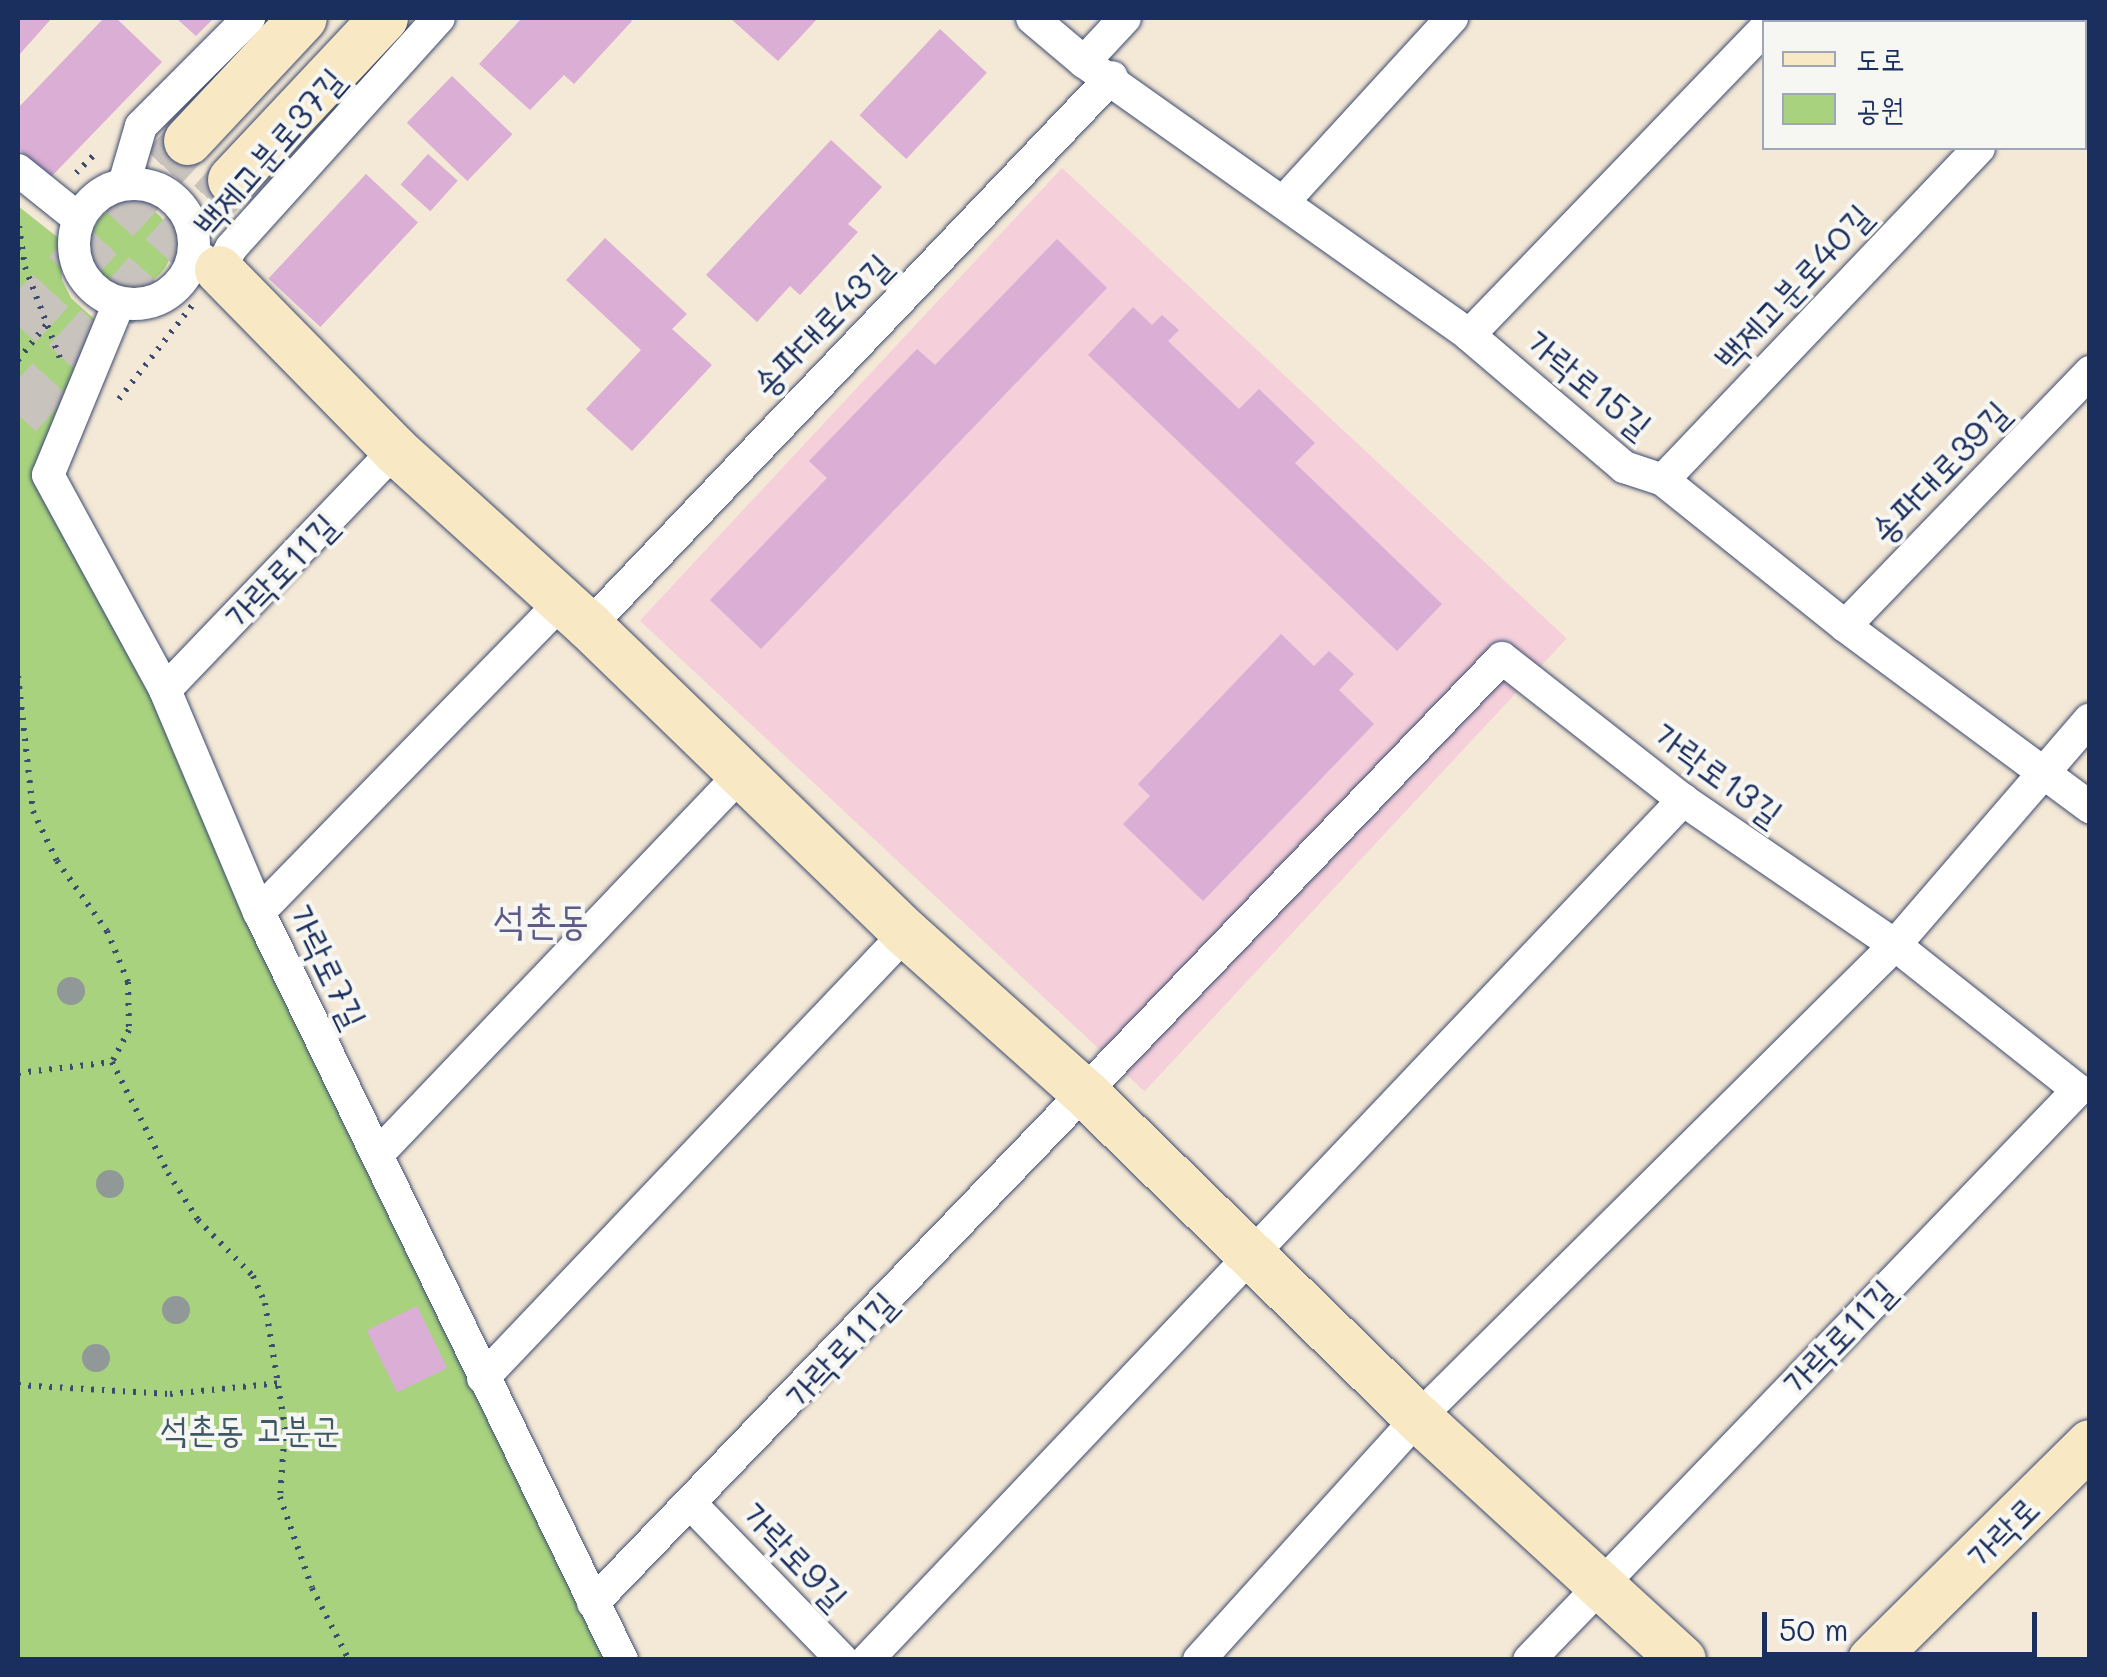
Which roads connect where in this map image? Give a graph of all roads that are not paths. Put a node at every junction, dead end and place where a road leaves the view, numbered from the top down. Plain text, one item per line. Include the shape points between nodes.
1 (249, 18) edge
2 (302, 18) edge
3 (384, 18) edge
4 (438, 18) edge
5 (1032, 18) edge
6 (1125, 18) edge
7 (1452, 18) edge
8 (1762, 32) edge
9 (1098, 69) junction
10 (188, 141) tunnel mouth
11 (1977, 150) edge
12 (18, 170) edge
13 (232, 180) tunnel mouth
14 (124, 184) junction
15 (1286, 199) junction
16 (79, 220) junction
17 (207, 262) junction
18 (118, 302) junction
19 (1469, 335) junction
20 (2090, 372) edge
21 (395, 450) junction
22 (1664, 480) junction
23 (575, 614) junction
24 (1845, 626) junction
25 (1502, 658) joint
26 (165, 690) junction
27 (2090, 719) edge
28 (2043, 770) junction
29 (739, 776) junction
30 (1683, 800) junction
31 (2090, 807) edge
32 (258, 912) junction
33 (906, 933) junction
34 (1895, 945) junction
35 (1083, 1090) junction
36 (2078, 1090) joint
37 (377, 1155) junction
38 (1251, 1258) junction
39 (483, 1378) junction
40 (1418, 1418) junction
41 (2090, 1444) edge
42 (693, 1506) junction
43 (1598, 1583) junction
44 (593, 1604) junction
45 (622, 1660) edge
46 (842, 1660) edge
47 (867, 1660) edge
48 (1198, 1660) edge
49 (1529, 1660) edge
50 (1682, 1660) edge
51 (1872, 1660) edge

1 - 14 street via 142,126
2 - 10 street
3 - 13 street
4 - 17 street, 백제고분로37길 via 231,248
5 - 9 street
6 - 9 street, 송파대로43길
7 - 15 street
8 - 19 street
9 - 15 street, 가락로15길
9 - 23 street, 송파대로43길
11 - 22 street, 백제고분로40길
12 - 16 street
14 - 16 street via 106,190
14 - 17 street via 143,184 177,200
15 - 19 street, 가락로15길
16 - 18 street via 76,260 92,286
17 - 18 street via 160,299
17 - 21 street
18 - 26 street, 가락로7길 via 48,475
19 - 22 street, 가락로15길 via 1624,467
20 - 24 street, 송파대로39길
21 - 23 street
21 - 26 street, 가락로11길
22 - 24 street, 가락로15길
23 - 29 street
23 - 32 street
24 - 28 street, 가락로15길
25 - 30 street, 가락로13길
25 - 35 street, 가락로11길
26 - 32 street, 가락로7길
27 - 28 street
28 - 31 street, 가락로15길
28 - 34 street
29 - 33 street
29 - 37 street
30 - 34 street, 가락로13길
30 - 38 street
32 - 37 street, 가락로7길
33 - 35 street
33 - 39 street
34 - 36 street, 가락로13길
34 - 40 street
35 - 38 street
35 - 42 street, 가락로11길
36 - 43 street, 가락로11길
37 - 39 street, 가락로7길
38 - 40 street
38 - 47 street
39 - 44 street, 가락로7길
40 - 43 street
40 - 48 street
41 - 51 street, 가락로
42 - 44 street, 가락로11길
42 - 46 street, 가락로9길
43 - 49 street, 가락로11길
43 - 50 street
44 - 45 street, 가락로7길

